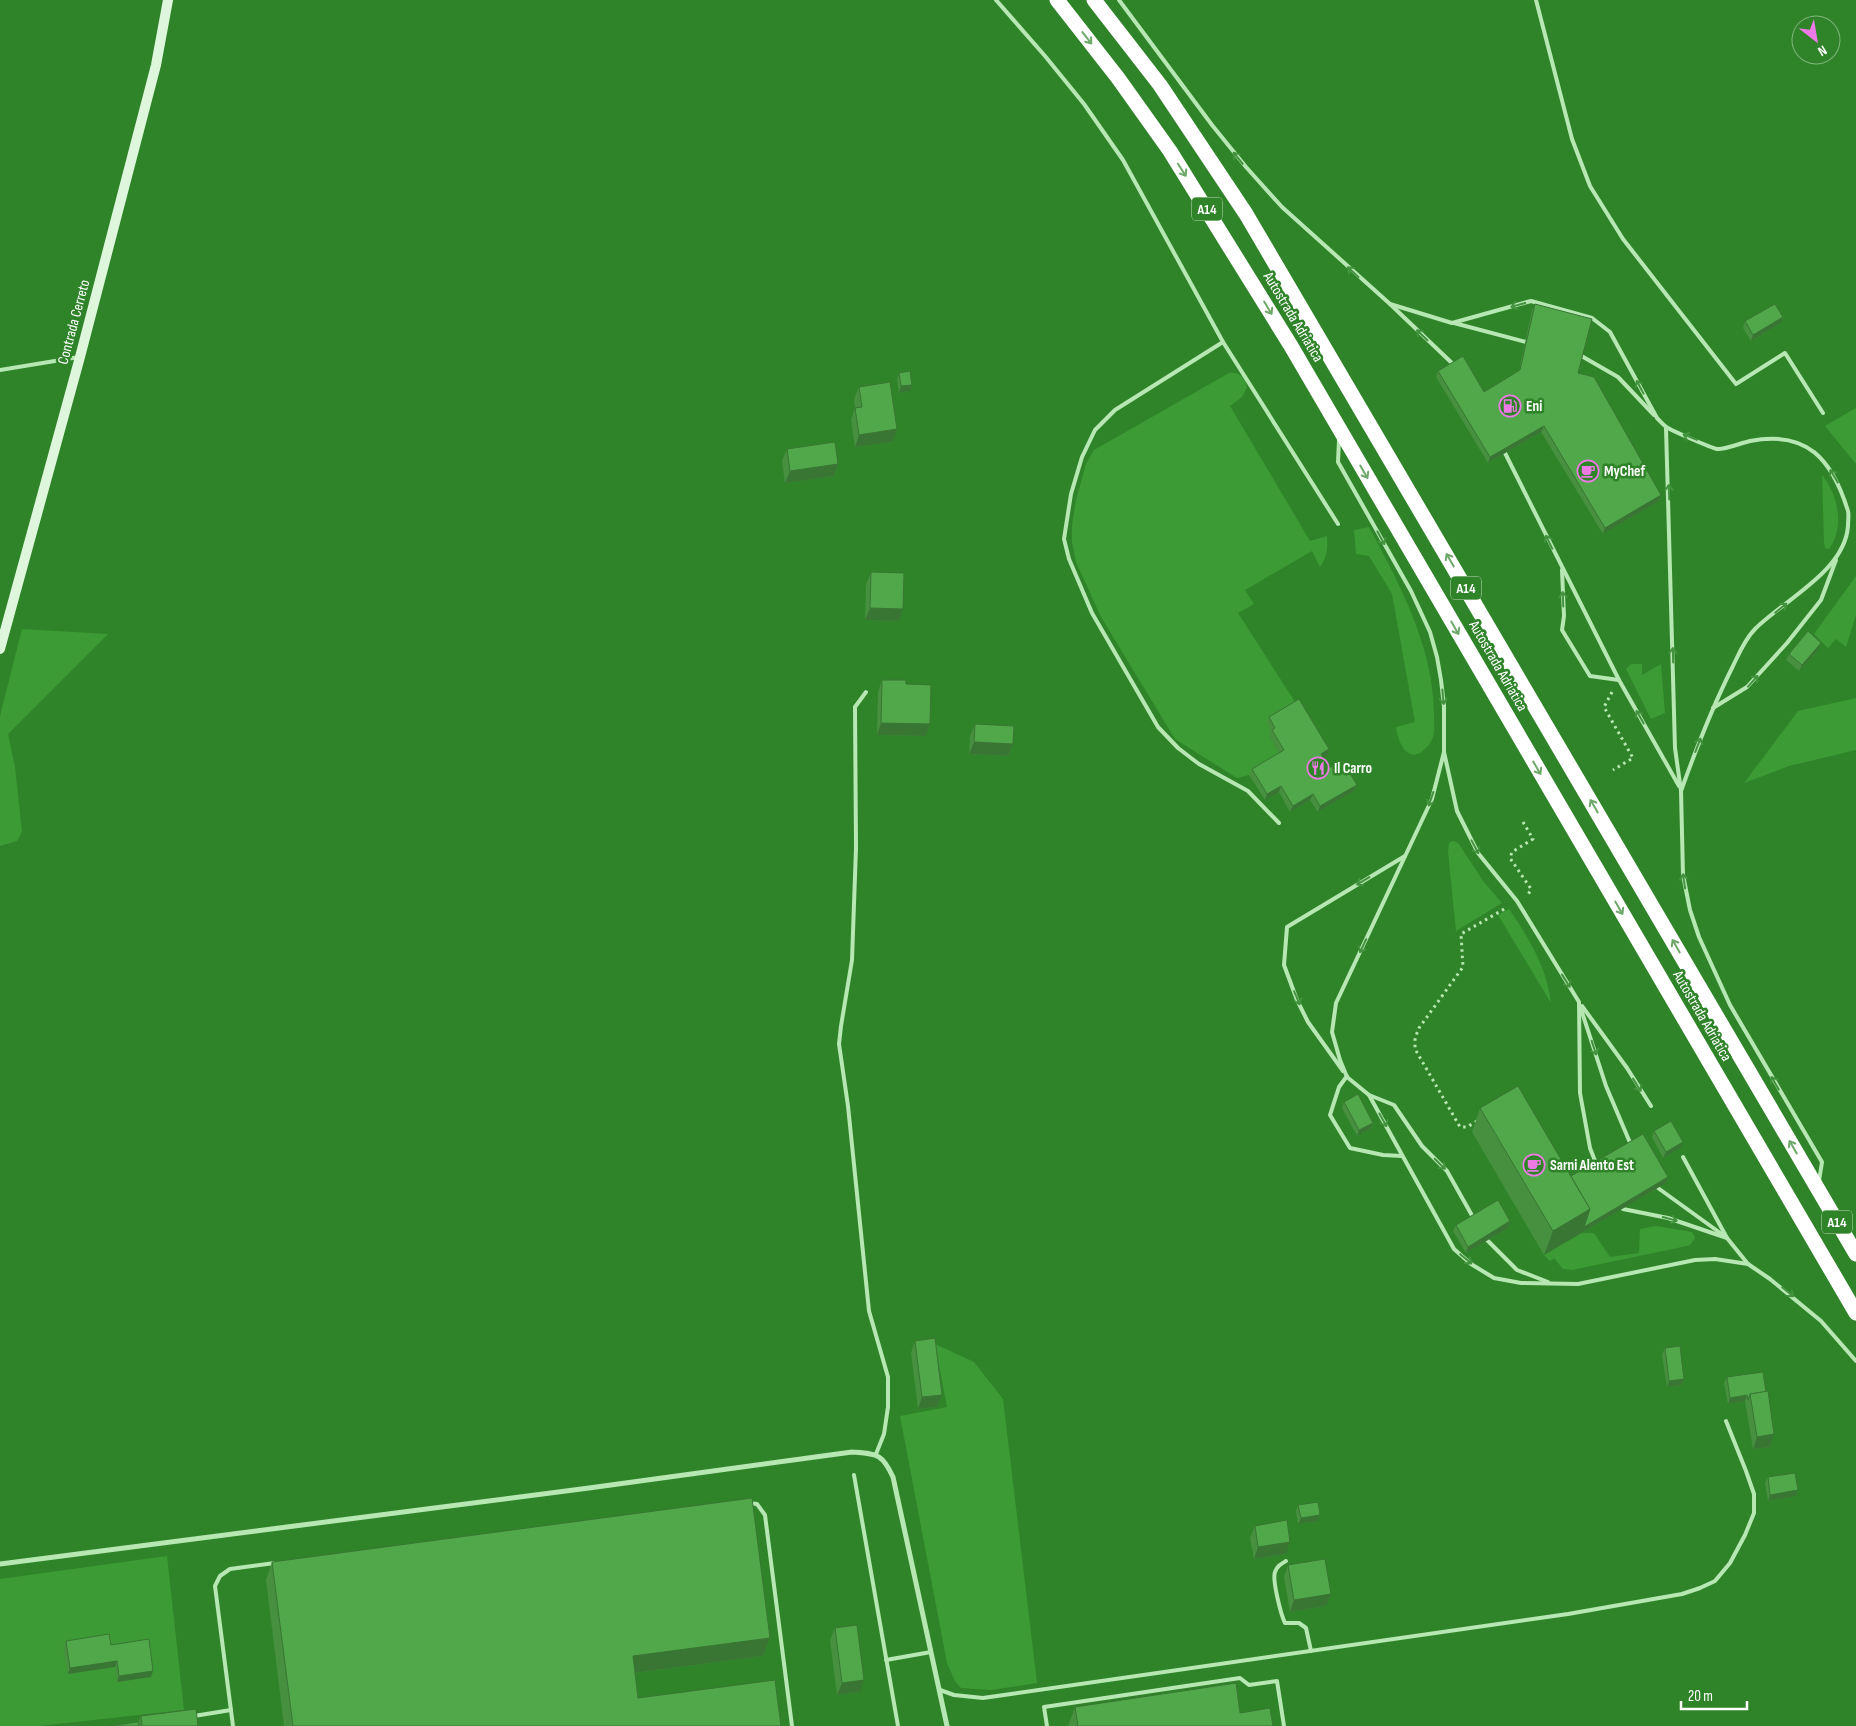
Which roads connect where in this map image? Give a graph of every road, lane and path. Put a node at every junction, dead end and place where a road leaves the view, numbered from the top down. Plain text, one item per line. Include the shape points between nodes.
1 (168, 0) edge
2 (996, 0) edge
3 (1057, 0) edge
4 (1094, 0) edge
5 (1119, 0) edge
6 (1536, 0) edge
7 (1390, 304) junction
8 (1452, 323) junction
9 (1223, 342) junction
10 (1535, 344) edge
11 (1572, 353) edge
12 (80, 357) junction
13 (1454, 366) edge
14 (0, 370) edge
15 (1823, 413) dead end
16 (1657, 418) junction
17 (1666, 428) junction
18 (1340, 430) junction
19 (1505, 453) edge
20 (1338, 524) dead end
21 (1837, 557) junction
22 (1562, 568) junction
23 (0, 649) edge
24 (1619, 680) junction
25 (866, 692) dead end
26 (1712, 708) junction
27 (1444, 752) junction
28 (1613, 770) dead end
29 (1681, 790) junction
30 (1523, 822) dead end
31 (1279, 823) dead end
32 (1405, 856) junction
33 (1518, 901) junction
34 (1579, 1002) junction
35 (1347, 1076) junction
36 (1369, 1095) junction
37 (1651, 1106) dead end
38 (1482, 1118) edge
39 (1631, 1145) edge
40 (1403, 1156) junction
41 (1683, 1157) dead end
42 (1597, 1166) edge
43 (1658, 1188) edge
44 (1818, 1189) junction
45 (1623, 1209) edge
46 (1474, 1219) edge
47 (1727, 1238) junction
48 (1487, 1240) edge
49 (1856, 1254) edge
50 (1748, 1264) junction
51 (1550, 1283) junction
52 (1856, 1313) edge
53 (1856, 1361) edge
54 (1726, 1421) dead end
55 (876, 1454) junction
56 (854, 1475) dead end
57 (744, 1502) edge
58 (1286, 1561) dead end
59 (279, 1562) edge
60 (0, 1564) edge
61 (1311, 1651) junction
62 (931, 1652) junction
63 (886, 1660) junction
64 (940, 1690) junction
65 (231, 1710) junction
66 (193, 1716) edge
67 (233, 1726) edge
68 (792, 1726) edge
69 (898, 1726) edge
70 (948, 1726) edge
71 (1047, 1726) edge
72 (1284, 1726) edge

1 - 12 main road, Contrada Cerreto via 156,65
2 - 9 lane via 1046,56 1123,160
3 -> 18 highway, Autostrada Adriatica / A14 via 1170,151
44 -> 4 highway, Autostrada Adriatica / A14 via 1246,214 1160,84
7 -> 5 lane via 1282,207 1246,167
6 - 15 lane via 1572,140 1590,186 1623,240 1736,384 1785,353
7 - 8 lane
13 -> 7 lane
8 - 10 lane
16 -> 8 lane via 1610,332 1592,318 1531,301
9 - 20 lane
9 - 31 lane via 1115,410 1095,430 1082,457 1064,539 1092,613 1158,727 1199,764 1248,791
11 - 16 lane via 1582,355 1618,377
12 - 14 lane
12 - 23 main road, Contrada Cerreto
16 - 17 lane
21 -> 17 lane via 1844,546 1848,514 1838,482 1820,456 1807,447 1772,438 1717,449
29 -> 17 lane via 1675,748
18 -> 27 lane via 1338,462 1411,591 1430,632 1441,680
18 -> 52 highway, Autostrada Adriatica / A14
22 -> 19 lane
26 -> 21 lane via 1754,630 1805,589
26 -> 21 lane via 1747,687 1787,643 1821,600
22 - 24 lane
24 -> 22 lane via 1590,676 1562,630
24 - 28 path via 1604,707 1634,758
29 -> 24 lane
25 - 55 lane via 855,707 856,848 852,960 839,1044 869,1310 888,1377 886,1425
29 -> 26 lane
27 -> 32 lane via 1432,800
27 -> 33 lane via 1457,810 1465,828 1478,853
44 -> 29 lane via 1822,1162 1730,1005 1699,938 1683,875
30 - 33 path via 1533,839 1512,852 1510,858 1531,889
32 -> 35 lane via 1336,1004 1332,1032
32 -> 35 lane via 1287,926 1284,965 1297,1000 1308,1022
33 -> 34 lane
33 - 38 path via 1461,934 1463,967 1415,1038 1415,1049 1460,1127 1467,1128
34 -> 37 lane
34 -> 39 lane via 1606,1086
34 - 42 lane via 1580,1093 1590,1148
35 - 36 lane
35 - 40 lane via 1339,1087 1330,1115 1350,1148
36 -> 40 lane
36 -> 46 lane via 1394,1105 1422,1146 1447,1171
40 -> 51 lane via 1454,1250 1494,1278 1521,1283
41 - 47 lane
43 - 47 lane
44 - 49 highway, Autostrada Adriatica / A14
45 -> 47 lane via 1668,1218
47 - 50 lane
48 - 51 lane via 1517,1270
50 - 51 lane via 1694,1260 1578,1284
50 -> 53 lane via 1822,1321
54 - 61 lane via 1754,1494 1754,1513 1746,1536 1730,1563 1714,1581 1682,1594 1558,1616
55 - 60 street via 852,1452
55 - 62 street via 893,1477
56 - 63 lane
57 - 68 lane via 757,1504 765,1515
58 - 61 lane via 1274,1574 1280,1614 1285,1623 1299,1623 1306,1628
59 - 65 lane via 230,1569 220,1576 215,1586
61 - 64 lane via 983,1698
62 - 63 lane
62 - 64 street
63 - 69 lane
64 - 70 street
65 - 66 lane
65 - 67 lane
71 - 72 lane via 1044,1707 1240,1678 1249,1685 1277,1681

